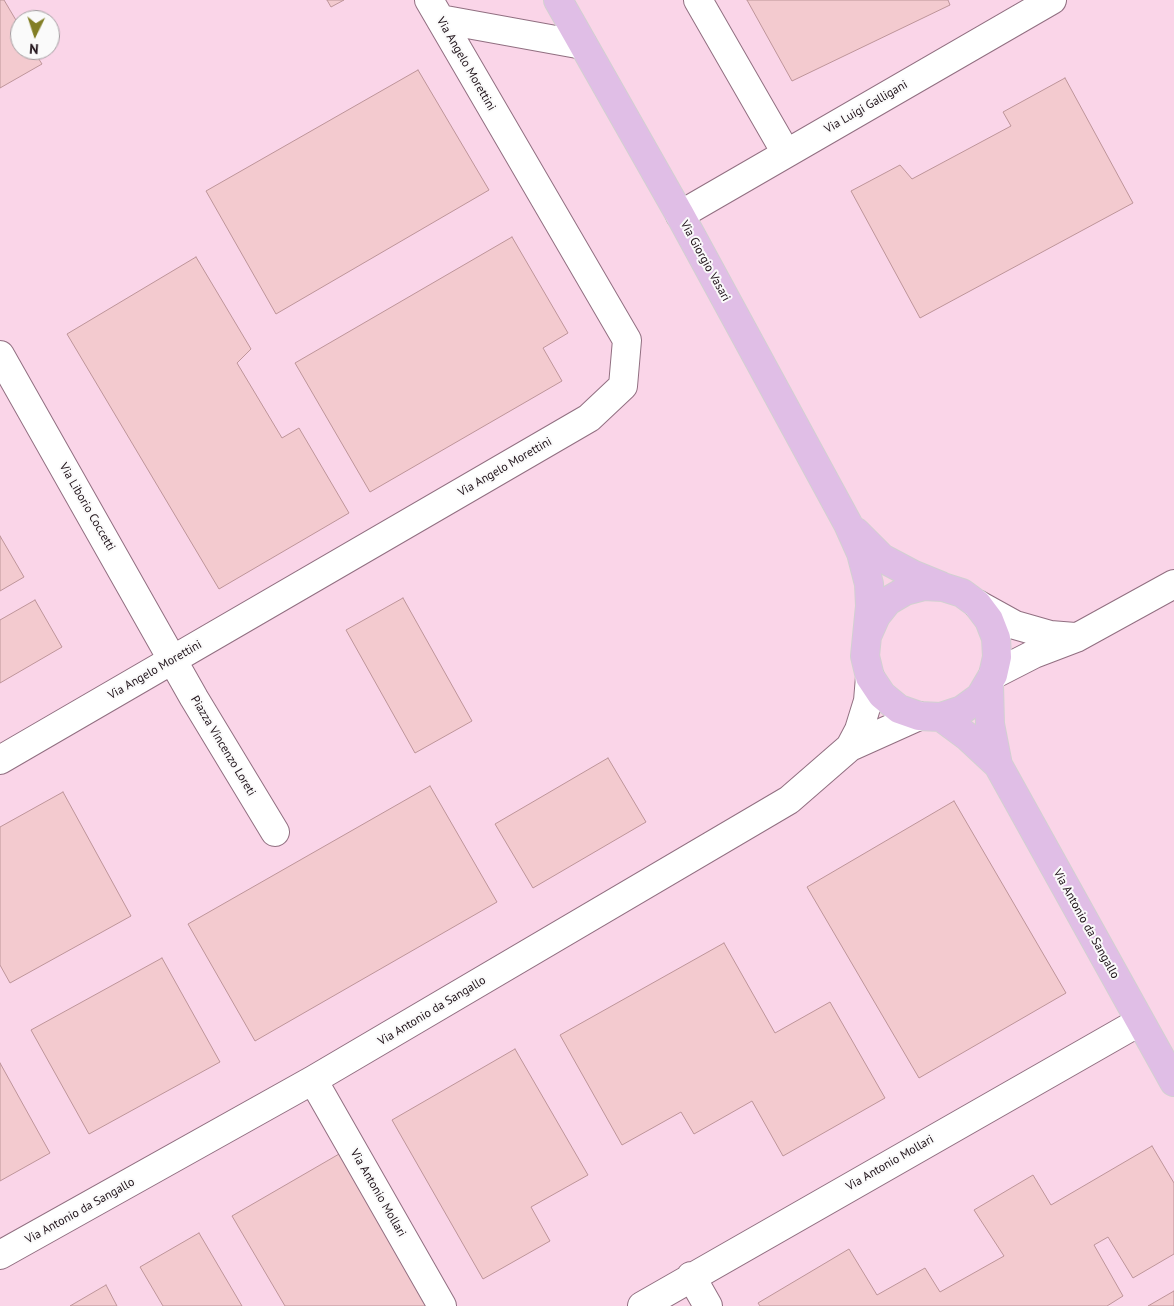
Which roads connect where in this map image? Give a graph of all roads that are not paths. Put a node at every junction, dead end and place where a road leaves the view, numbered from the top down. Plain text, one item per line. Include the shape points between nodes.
1 (558, 0) edge
2 (698, 0) edge
3 (1052, 0) edge
4 (434, 9) edge
5 (1012, 10) edge
6 (583, 45) junction
7 (786, 153) junction
8 (680, 215) junction
9 (0, 355) edge
10 (848, 524) junction
11 (1174, 584) edge
12 (943, 587) junction
13 (977, 604) junction
14 (868, 634) junction
15 (1076, 638) junction
16 (173, 660) junction
17 (870, 677) junction
18 (991, 679) junction
19 (931, 717) junction
20 (850, 747) junction
21 (0, 760) edge
22 (998, 765) junction
23 (274, 832) dead end
24 (1139, 1022) junction
25 (313, 1080) junction
26 (1174, 1082) edge
27 (0, 1255) edge
28 (691, 1276) junction
29 (442, 1306) edge
30 (642, 1306) edge
31 (708, 1306) edge

1 - 6 main road, Via Giorgio Vasari
2 - 7 street
3 - 5 street, Via Luigi Galligani
4 - 6 street
4 - 16 street, Via Angelo Morettini via 627,340 623,386 590,418
5 - 7 street, Via Luigi Galligani
6 - 8 main road, Via Giorgio Vasari
7 - 8 street, Via Luigi Galligani
8 - 10 main road, Via Giorgio Vasari
9 - 16 street, Via Liborio Coccetti
10 - 12 main road, Via Giorgio Vasari via 882,558
10 - 14 main road, Via Giorgio Vasari via 861,553 869,584
11 - 15 street
12 - 13 main road, Via Antonio da Sangallo via 962,593
12 - 14 main road, Via Antonio da Sangallo via 924,586 905,591 888,601
13 - 15 street via 1015,625
13 - 18 main road, Via Antonio da Sangallo via 989,620 996,638 997,657
14 - 17 main road, Via Antonio da Sangallo via 865,656
15 - 18 street via 1034,654
16 - 21 street, Via Angelo Morettini
16 - 23 street, Piazza Vincenzo Loreti
17 - 19 main road, Via Antonio da Sangallo via 882,696 899,709
17 - 20 street, Via Antonio da Sangallo via 868,701
18 - 19 main road, Via Antonio da Sangallo via 980,697 962,710
18 - 22 main road, Via Antonio da Sangallo via 990,716
19 - 20 street, Via Antonio da Sangallo
19 - 22 main road, Via Antonio da Sangallo via 968,737
20 - 25 street, Via Antonio da Sangallo via 789,800
22 - 24 main road, Via Antonio da Sangallo
24 - 26 main road, Via Antonio da Sangallo
24 - 28 street, Via Antonio Mollari
25 - 27 street, Via Antonio da Sangallo
25 - 29 street, Via Antonio Mollari
28 - 30 street, Via Antonio Mollari
28 - 31 street

